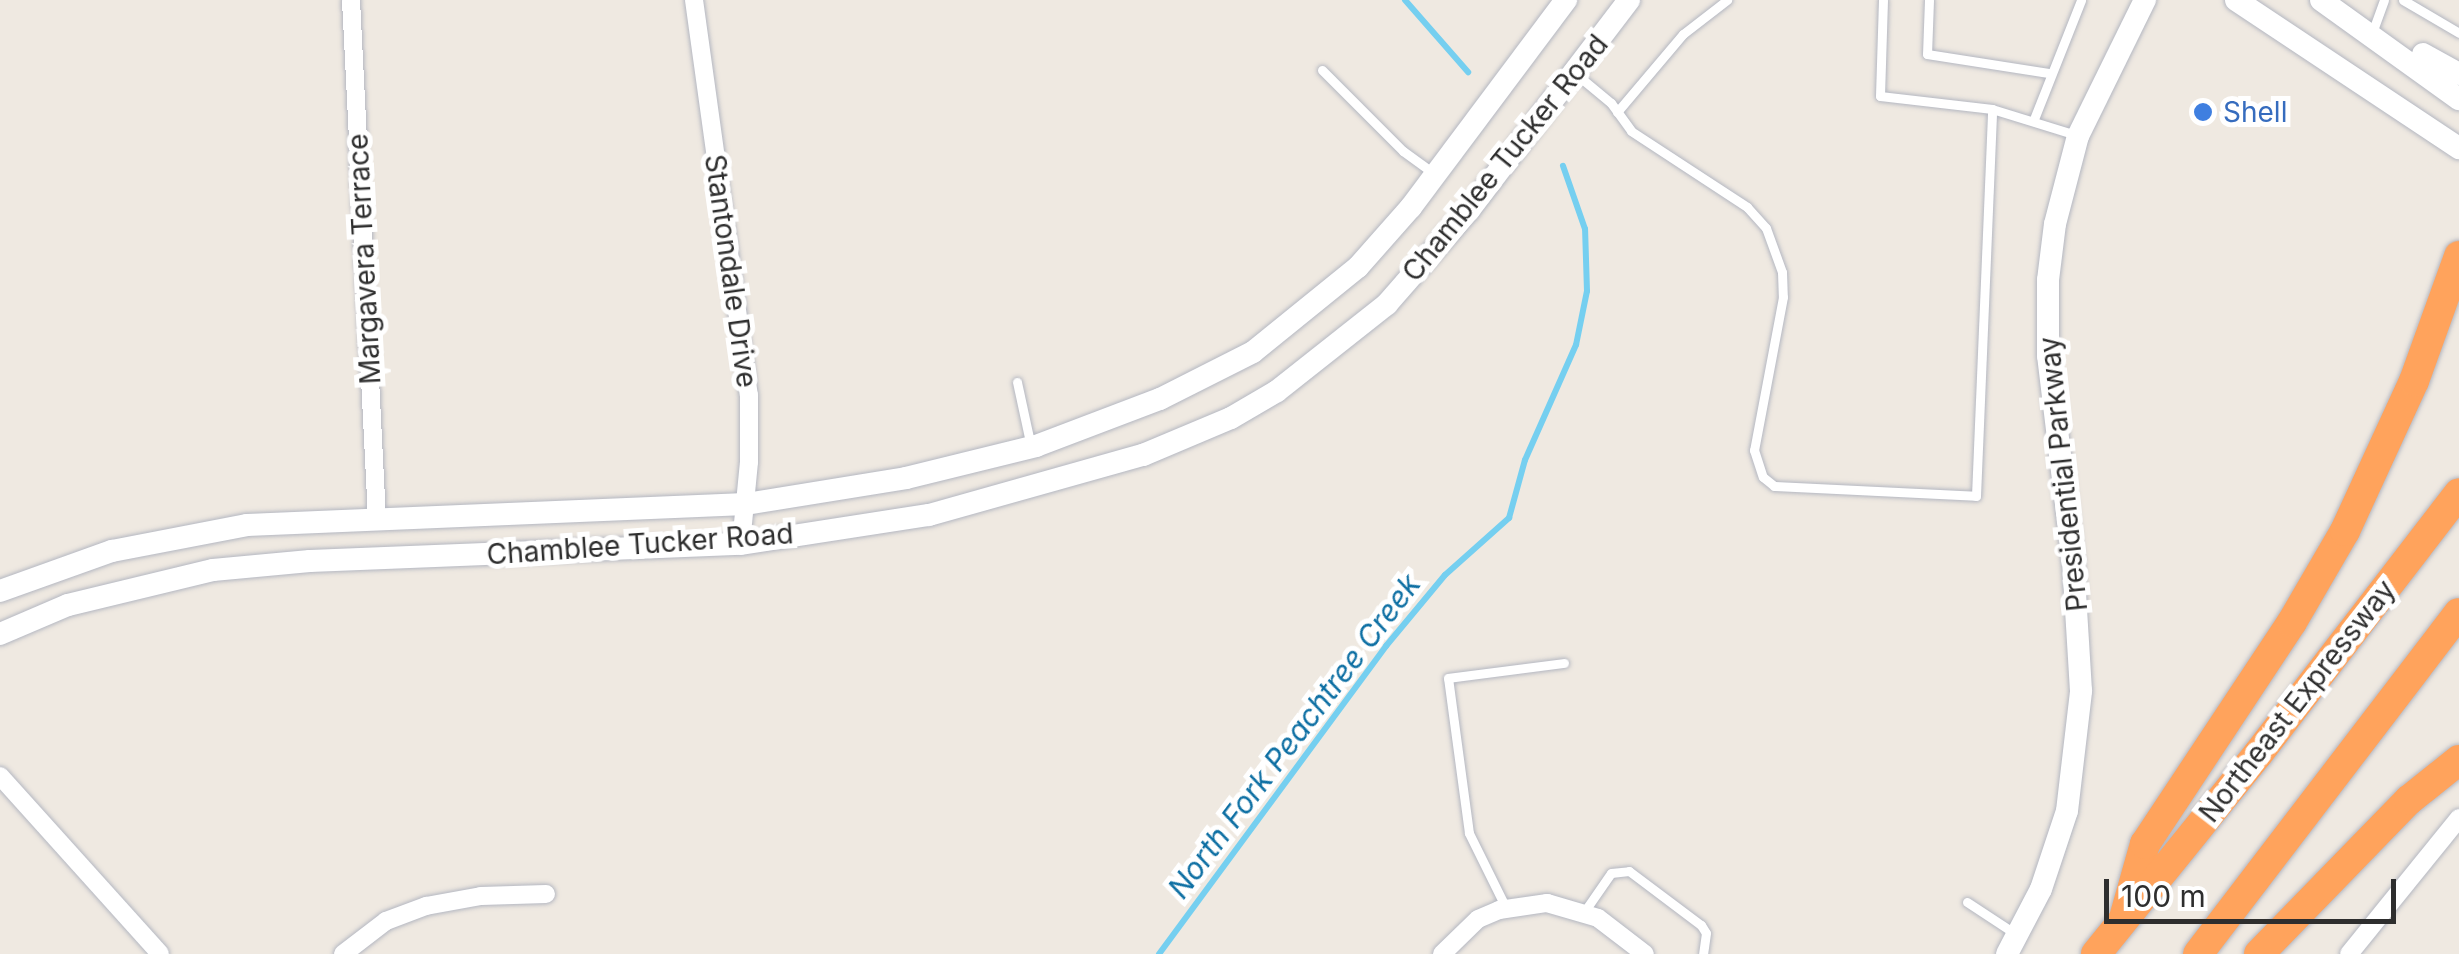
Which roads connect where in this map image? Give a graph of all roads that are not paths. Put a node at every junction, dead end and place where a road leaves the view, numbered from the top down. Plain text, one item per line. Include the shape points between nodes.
1 (351, 0) edge
2 (694, 0) edge
3 (1566, 0) edge
4 (1630, 0) edge
5 (1727, 0) edge
6 (1883, 0) edge
7 (1929, 0) edge
8 (2081, 0) edge
9 (2144, 0) edge
10 (2236, 0) edge
11 (2321, 0) edge
12 (2384, 0) edge
13 (2404, 0) edge
14 (2459, 33) edge
15 (2371, 36) junction
16 (1322, 70) dead end
17 (1574, 72) junction
18 (2049, 74) junction
19 (2459, 74) edge
20 (2459, 99) edge
21 (1992, 108) junction
22 (1617, 112) junction
23 (2034, 119) junction
24 (2078, 136) junction
25 (2459, 148) edge
26 (1435, 175) junction
27 (2459, 256) edge
28 (1017, 382) dead end
29 (1031, 447) junction
30 (2459, 493) edge
31 (746, 504) junction
32 (377, 518) junction
33 (741, 544) junction
34 (0, 591) edge
35 (2459, 613) edge
36 (0, 634) edge
37 (1564, 663) dead end
38 (2459, 760) edge
39 (0, 776) edge
40 (2459, 818) edge
41 (546, 894) dead end
42 (1967, 902) dead end
43 (1507, 908) junction
44 (1583, 914) junction
45 (2124, 918) junction
46 (2012, 944) edge
47 (160, 954) edge
48 (343, 954) edge
49 (1442, 954) edge
50 (1646, 954) edge
51 (1703, 954) edge
52 (2096, 954) edge
53 (2198, 954) edge
54 (2259, 954) edge
55 (2349, 954) edge

1 - 32 street, Margavera Terrace
2 - 31 street, Stantondale Drive via 749,394
3 - 26 main road, Chamblee Tucker Road
4 - 17 main road, Chamblee Tucker Road
5 - 22 lane via 1683,34
6 - 21 lane via 1880,96
7 - 18 lane via 1927,54
8 - 18 lane
9 - 24 main road, Presidential Parkway
10 - 25 main road
11 - 15 main road
12 - 15 lane
13 - 14 lane
15 - 19 main road via 2404,40
15 - 20 main road
16 - 26 lane
17 - 22 lane
17 - 33 main road, Chamblee Tucker Road via 1387,304 1246,409 1143,455 929,515
18 - 23 lane
21 - 22 lane via 1976,496 1774,486 1763,477 1754,450 1783,297 1775,248 1747,207 1658,150
21 - 23 lane
23 - 24 lane
24 - 46 main road, Presidential Parkway via 2055,224 2048,356 2082,691 2067,811 2041,890
26 - 29 main road, Chamblee Tucker Road via 1358,267 1252,352 1160,399
27 - 45 highway via 2414,382 2345,530 2145,844
28 - 29 lane
29 - 31 main road, Chamblee Tucker Road via 906,478
30 - 45 highway, Northeast Expressway
31 - 32 main road, Chamblee Tucker Road
31 - 33 street, Stantondale Drive
32 - 34 main road, Chamblee Tucker Road via 247,525 189,536 112,551
33 - 36 main road, Chamblee Tucker Road via 212,570 68,606
35 - 53 highway
37 - 43 lane via 1448,678 1469,833
38 - 54 highway via 2409,800
39 - 47 street
40 - 55 street
41 - 48 street via 426,906 386,920
42 - 46 lane
43 - 44 street via 1547,903
43 - 49 street via 1478,919
44 - 50 street
44 - 51 lane via 1611,873 1628,871 1701,925
45 - 52 highway, Northeast Expressway

